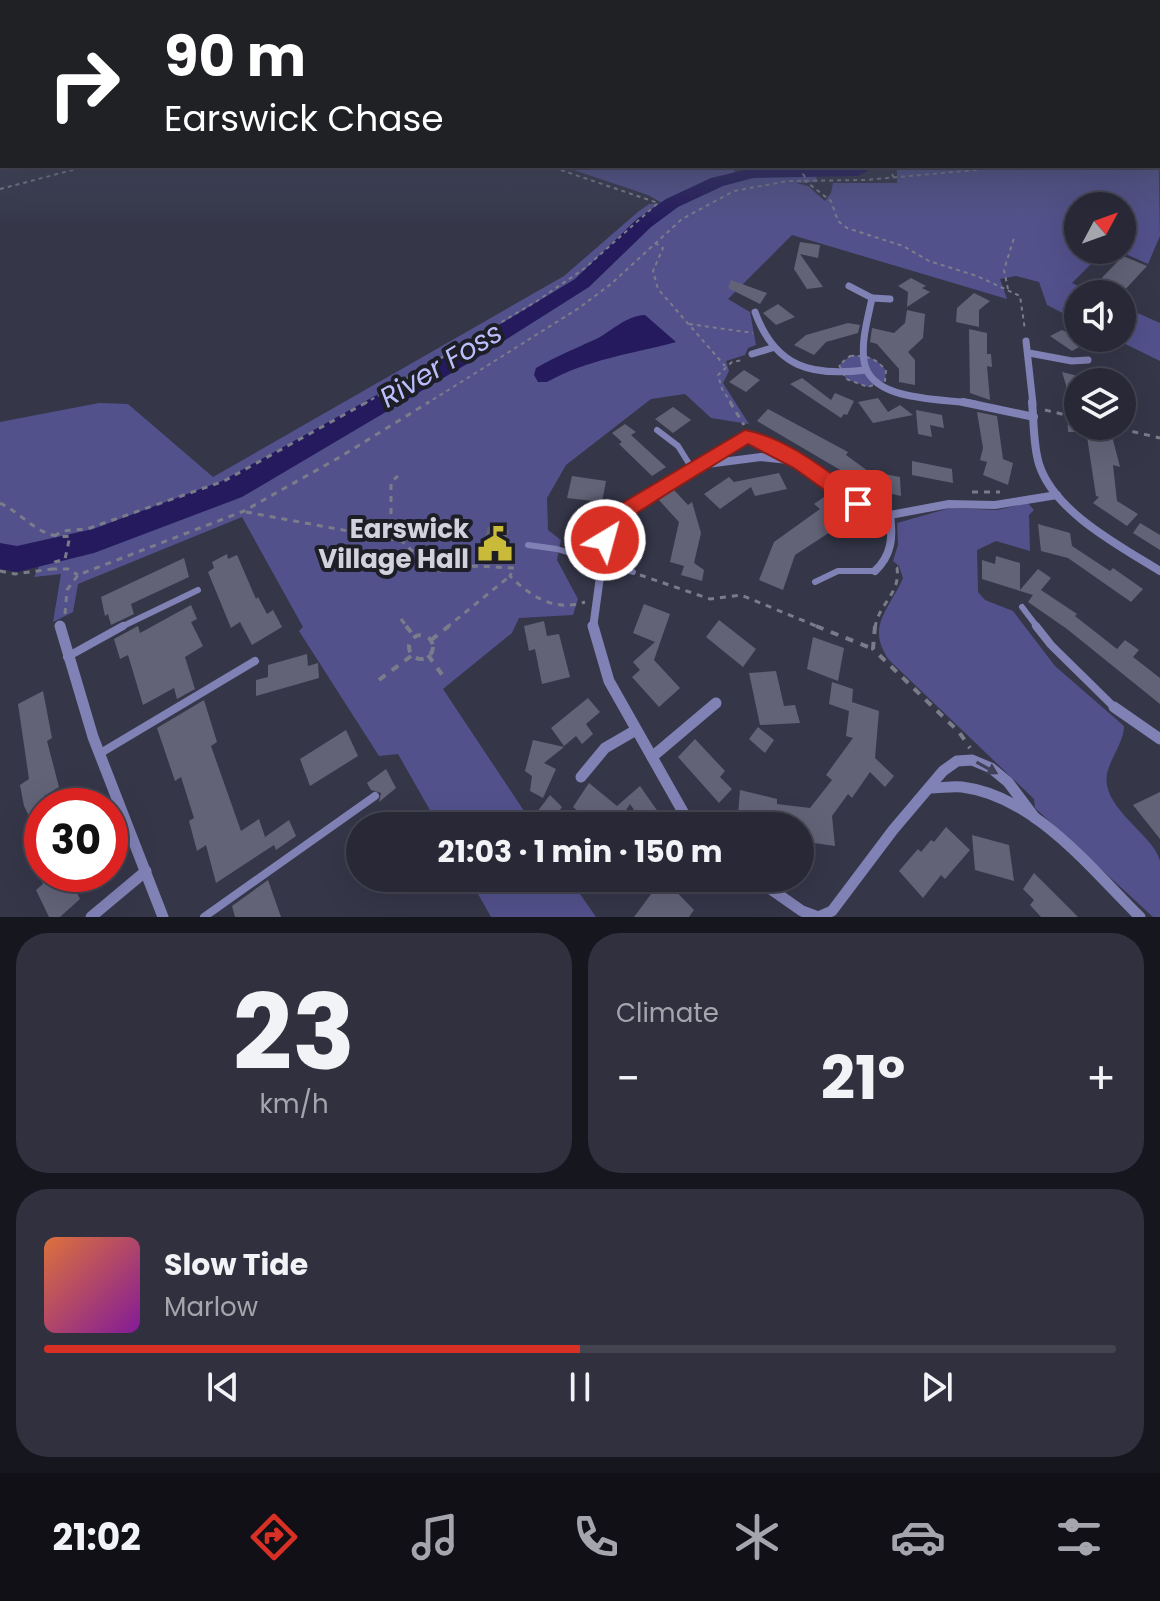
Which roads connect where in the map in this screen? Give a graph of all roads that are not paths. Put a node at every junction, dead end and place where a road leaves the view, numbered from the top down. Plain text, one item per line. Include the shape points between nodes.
1 (849, 286) dead end
2 (872, 298) junction
3 (890, 299) dead end
4 (755, 312) dead end
5 (1026, 341) road end
6 (772, 348) junction
7 (1029, 353) junction
8 (752, 354) dead end
9 (1088, 360) dead end
10 (866, 370) junction
11 (1034, 412) junction
12 (657, 430) dead end
13 (800, 463) junction
14 (696, 468) junction
15 (1057, 495) junction
16 (890, 515) junction
17 (528, 545) dead end
18 (600, 562) junction
19 (875, 571) joint
20 (1160, 571) edge
21 (633, 572) road end
22 (815, 582) dead end
23 (198, 590) dead end
24 (1022, 607) dead end
25 (60, 626) road end
26 (67, 657) junction
27 (255, 661) dead end
28 (716, 703) dead end
29 (1114, 707) joint
30 (636, 730) junction
31 (1160, 739) edge
32 (99, 754) junction
33 (652, 757) junction
34 (581, 777) dead end
35 (931, 788) junction
36 (375, 796) dead end
37 (683, 812) edge
38 (1035, 818) junction
39 (146, 871) junction
40 (776, 892) edge
41 (811, 916) edge
42 (91, 917) edge
43 (163, 917) edge
44 (204, 917) edge
45 (1140, 917) edge

1 - 2 street
2 - 3 street
2 - 10 street
4 - 6 street
5 - 7 street
6 - 8 street
6 - 10 street via 809,369
7 - 9 street
7 - 11 street
10 - 11 street via 882,384 914,397
11 - 15 street via 1039,464
12 - 14 lane
13 - 14 street via 761,457
13 - 14 street via 745,436
13 - 16 street via 858,504
14 - 18 street via 625,510 605,540
15 - 16 street
15 - 20 street via 1088,523
16 - 19 street via 893,541 887,561
17 - 18 lane
18 - 21 lane
18 - 30 street via 593,628 597,651
19 - 22 lane via 833,570
23 - 26 lane
24 - 29 lane via 1051,645
25 - 26 street
26 - 32 street
27 - 32 lane
28 - 33 street
29 - 31 street
30 - 33 street
30 - 34 street via 605,748
32 - 39 street
33 - 37 street
35 - 38 street via 979,791
35 -> 38 street via 957,761 972,760 1008,782
35 - 41 street via 832,911
36 - 44 lane
38 - 45 street
39 - 42 street
39 - 43 street
40 - 41 street

